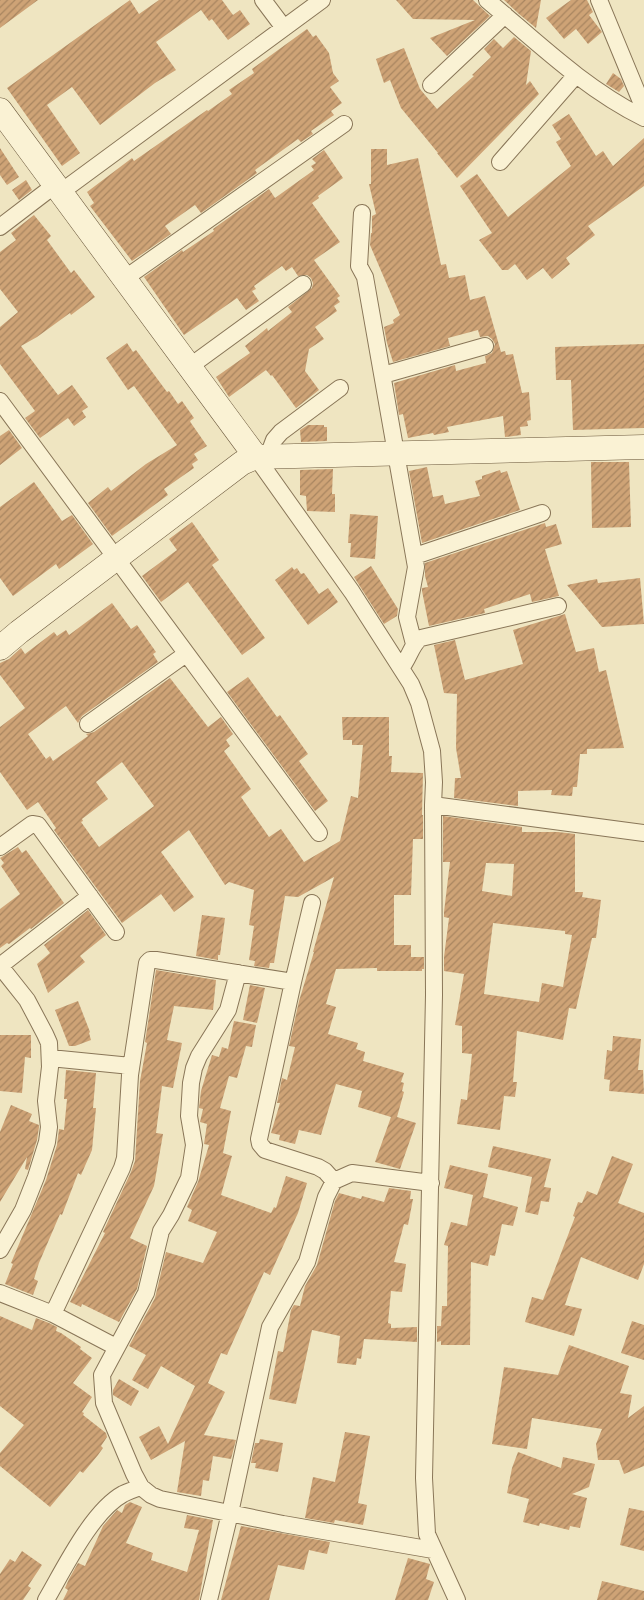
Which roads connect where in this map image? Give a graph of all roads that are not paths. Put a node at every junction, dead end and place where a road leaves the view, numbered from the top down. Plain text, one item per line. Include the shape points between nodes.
1 (263, 0) edge
2 (322, 0) edge
3 (487, 0) edge
4 (600, 0) edge
5 (505, 15) junction
6 (284, 28) junction
7 (576, 75) junction
8 (431, 85) dead end
9 (644, 108) edge
10 (0, 110) edge
11 (644, 118) edge
12 (344, 124) dead end
13 (500, 162) dead end
14 (58, 189) junction
15 (362, 214) dead end
16 (0, 227) edge
17 (124, 279) junction
18 (303, 284) dead end
19 (485, 346) dead end
20 (188, 367) junction
21 (383, 375) junction
22 (340, 388) dead end
23 (0, 401) edge
24 (644, 447) edge
25 (397, 453) junction
26 (262, 457) junction
27 (542, 513) dead end
28 (415, 556) junction
29 (116, 560) junction
30 (558, 606) dead end
31 (414, 644) junction
32 (0, 648) edge
33 (186, 654) junction
34 (400, 668) junction
35 (88, 724) dead end
36 (433, 805) junction
37 (644, 832) edge
38 (319, 834) dead end
39 (0, 847) edge
40 (90, 896) junction
41 (312, 904) dead end
42 (116, 932) dead end
43 (0, 966) edge
44 (238, 973) junction
45 (293, 982) junction
46 (50, 1058) junction
47 (131, 1066) junction
48 (334, 1182) junction
49 (431, 1183) junction
50 (0, 1250) edge
51 (0, 1293) edge
52 (53, 1314) junction
53 (116, 1347) junction
54 (141, 1487) junction
55 (230, 1513) junction
56 (433, 1550) junction
57 (46, 1600) edge
58 (209, 1600) edge
59 (457, 1600) edge

1 - 6 street
2 - 6 street
3 - 5 street
4 - 9 street
5 - 7 street
5 - 8 street
6 - 14 street
7 - 11 street
7 - 13 street
10 - 14 street
12 - 17 street
14 - 16 street
14 - 17 street
15 - 21 street via 359,266 365,277
17 - 20 street
18 - 20 street
19 - 21 street
20 - 26 street
21 - 25 street
22 - 26 street via 281,432
23 - 29 street
24 - 25 street
25 - 26 street
25 - 28 street
26 - 29 street via 242,463
26 - 34 street
27 - 28 street
28 - 31 street via 416,573 407,616
29 - 32 street
29 - 33 street
30 - 31 street via 421,638
31 - 34 street
33 - 35 street
33 - 38 street
34 - 36 street via 411,684 429,735 433,759
36 - 37 street
36 - 49 street
39 - 40 street via 32,824 38,825
40 - 42 street
40 - 43 street
41 - 45 street
43 - 46 street via 32,1008 49,1043
44 - 45 street
44 - 47 street via 150,960
44 - 53 street via 228,1010 194,1068 189,1116 194,1145 189,1178 161,1231 146,1293
45 - 48 street via 260,1144 264,1150 318,1167
46 - 47 street
46 - 50 street via 46,1094 47,1142 23,1210
47 - 52 street via 122,1168
48 - 49 street via 359,1173
48 - 55 street via 326,1197 307,1262 270,1327
49 - 56 street via 424,1478 427,1534
51 - 52 street
52 - 53 street
53 - 54 street via 102,1375 104,1403
54 - 55 street via 160,1499
54 - 57 street via 122,1494 90,1528
55 - 56 street
55 - 58 street
56 - 59 street

